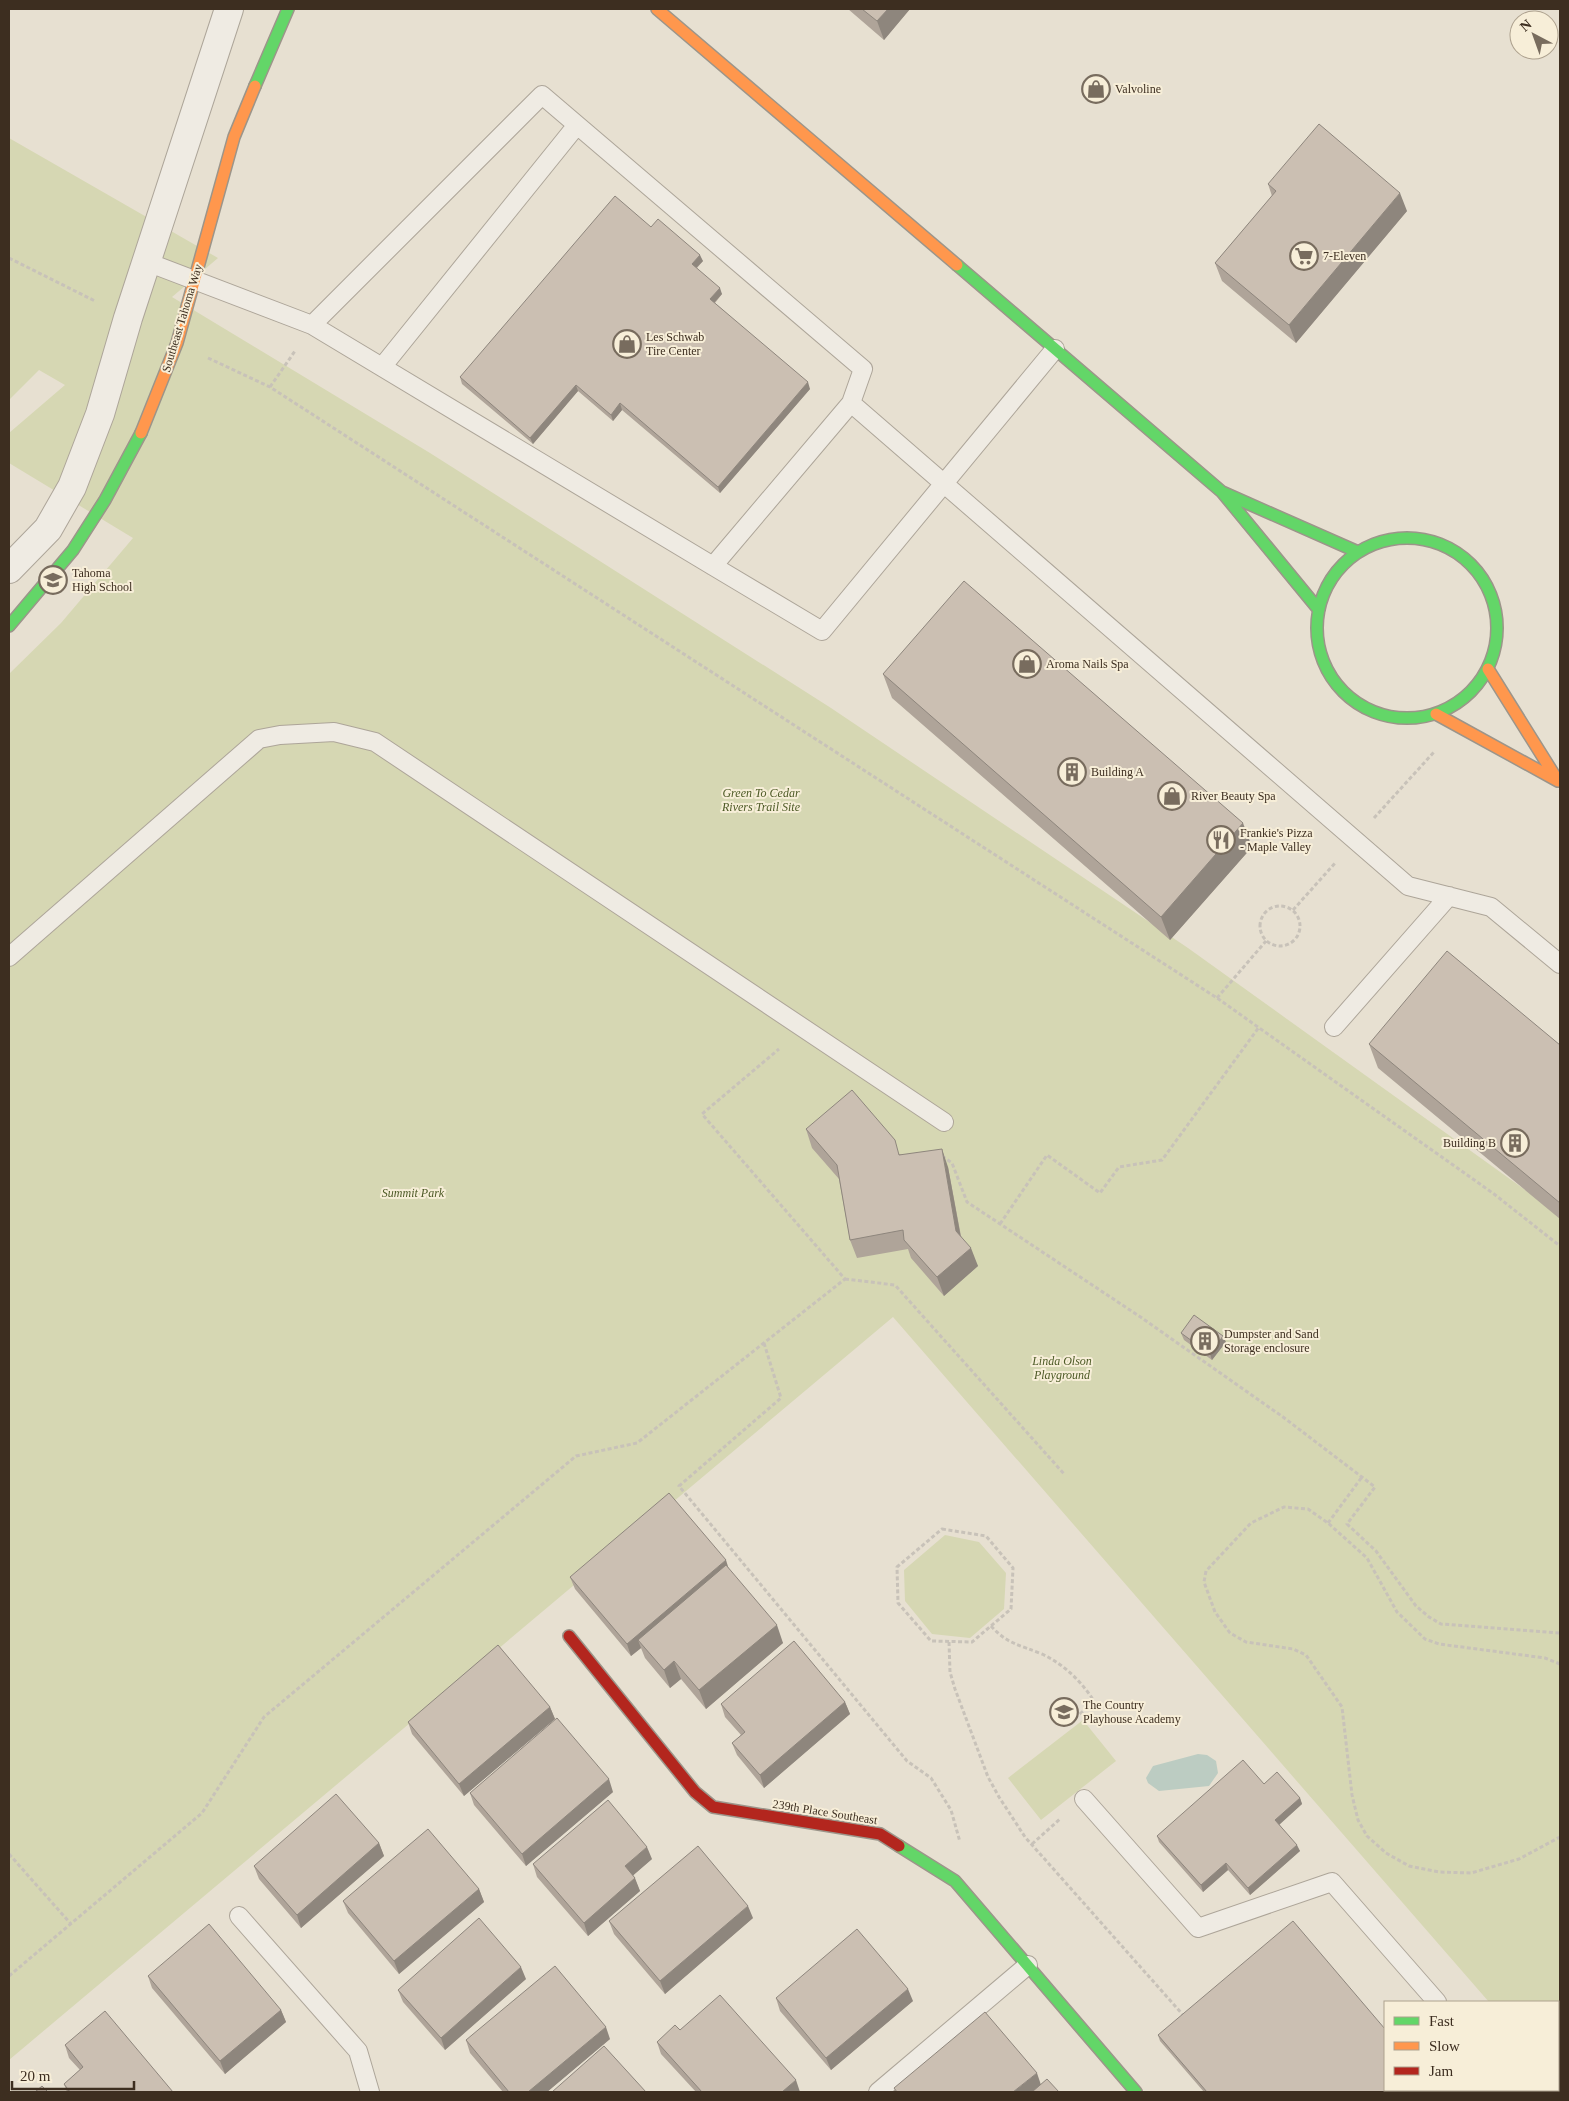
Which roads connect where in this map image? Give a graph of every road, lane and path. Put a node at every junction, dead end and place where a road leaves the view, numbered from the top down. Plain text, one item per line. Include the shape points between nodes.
1 (230, 9) edge
2 (288, 9) edge
3 (657, 9) edge
4 (577, 124) junction
5 (9, 258) edge
6 (147, 262) junction
7 (194, 279) junction
8 (128, 318) junction
9 (312, 325) junction
10 (177, 343) junction
11 (1055, 349) junction
12 (382, 367) junction
13 (270, 387) junction
14 (851, 404) junction
15 (944, 482) junction
16 (1222, 492) junction
17 (1358, 552) junction
18 (713, 566) junction
19 (9, 569) edge
20 (1319, 610) junction
21 (9, 626) edge
22 (1488, 669) junction
23 (1436, 714) junction
24 (1559, 782) edge
25 (1449, 896) junction
26 (1266, 941) junction
27 (12, 947) edge
28 (1560, 964) edge
29 (1217, 998) junction
30 (1259, 1027) junction
31 (1334, 1027) dead end
32 (803, 1028) junction
33 (944, 1122) dead end
34 (937, 1152) edge
35 (1000, 1224) junction
36 (1560, 1246) edge
37 (845, 1279) junction
38 (764, 1343) junction
39 (1065, 1474) dead end
40 (1362, 1477) junction
41 (1328, 1523) junction
42 (991, 1626) junction
43 (1560, 1633) edge
44 (569, 1636) dead end
45 (949, 1642) junction
46 (1560, 1664) edge
47 (1073, 1720) dead end
48 (1084, 1799) joint
49 (1560, 1837) edge
50 (1032, 1844) junction
51 (9, 1854) edge
52 (955, 1881) junction
53 (239, 1916) dead end
54 (71, 1924) junction
55 (1028, 1964) junction
56 (9, 1976) edge
57 (1436, 2001) edge
58 (1187, 2019) edge
59 (370, 2092) edge
60 (878, 2092) edge
61 (1136, 2092) edge

1 - 6 street
2 - 7 main road, Southeast Tahoma Way via 234,137
3 - 11 main road
4 - 9 lane via 542,95
4 - 12 lane
4 - 14 lane via 863,369
5 - 8 path
6 - 7 lane
6 - 8 street
7 - 9 lane
7 - 10 main road, Southeast Tahoma Way
8 - 19 street via 100,414 72,486 48,529
9 - 12 lane
9 - 13 path
10 - 13 path
10 - 21 main road, Southeast Tahoma Way via 145,426 105,500 73,550
11 - 15 lane
11 - 16 main road
12 - 18 lane
13 - 29 path
14 - 15 lane
14 - 18 lane
15 - 18 lane via 822,631
15 - 25 lane via 1408,886
16 - 17 main road
16 - 20 main road
17 - 20 main road via 1340,568 1327,588
17 - 22 main road via 1380,542 1403,538 1426,540 1449,548 1468,560 1483,579 1498,623 1496,646
20 - 23 main road via 1317,633 1321,656 1332,678 1347,696 1367,709 1389,717
22 - 23 main road via 1463,699
22 - 24 main road
23 - 24 main road
25 - 28 lane via 1491,907
25 - 31 lane
26 - 26 path via 1279,946 1293,942 1300,923 1293,910 1282,905 1264,912 1259,924
26 - 29 path
27 - 32 lane via 259,739 334,732 375,742
29 - 30 path
30 - 35 path via 1162,1160 1119,1167 1100,1193 1047,1155
30 - 36 path via 1494,1194
32 - 33 lane
32 - 37 path via 702,1114
34 - 35 path via 952,1163 967,1202
35 - 40 path via 1140,1316
37 - 38 path
37 - 39 path via 895,1285
38 - 52 path via 781,1398 679,1486 907,1761 931,1778 952,1810 960,1844 974,1866
38 - 54 path via 638,1442 576,1456 264,1717 202,1813
40 - 41 path
40 - 43 path via 1375,1487 1347,1524 1376,1551 1416,1606 1429,1617 1441,1624 1459,1627
41 - 46 path via 1367,1558 1397,1612 1425,1640 1546,1658
41 - 49 path via 1308,1509 1284,1507 1251,1523 1206,1571 1204,1582 1215,1612 1230,1633 1246,1642 1293,1649 1306,1655 1342,1707 1352,1795 1358,1820 1367,1836 1386,1853 1409,1866 1439,1872 1471,1873 1519,1858
42 - 45 path via 972,1642
42 - 45 path via 1010,1609 1013,1568 986,1536 942,1529 897,1567 898,1603 930,1641
42 - 47 path via 1003,1639 1042,1654 1079,1680 1092,1698 1088,1707
44 - 52 main road, 239th Place Southeast via 695,1792 714,1807 880,1834
45 - 50 path via 950,1672 988,1777
48 - 50 path
48 - 57 lane via 1198,1928 1332,1882
50 - 58 path
51 - 54 path
52 - 55 main road, 239th Place Southeast
53 - 59 lane via 358,2051
54 - 56 path
55 - 60 lane
55 - 61 main road, 239th Place Southeast

